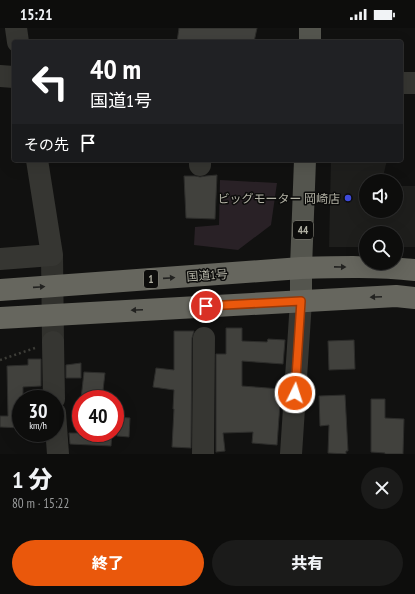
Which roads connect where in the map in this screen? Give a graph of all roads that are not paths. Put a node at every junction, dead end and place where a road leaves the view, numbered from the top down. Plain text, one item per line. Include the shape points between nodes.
1 (16, 28) edge
2 (310, 28) edge
3 (18, 40) edge
4 (310, 40) edge
5 (0, 76) edge
6 (12, 77) edge
7 (403, 83) edge
8 (415, 83) edge
9 (37, 162) edge
10 (305, 162) edge
11 (0, 259) edge
12 (301, 268) junction
13 (415, 270) edge
14 (0, 290) edge
15 (415, 298) edge
16 (301, 301) junction
17 (0, 318) edge
18 (204, 338) dead end
19 (53, 342) tunnel mouth
20 (54, 390) edge
21 (57, 442) edge
22 (58, 454) edge
23 (203, 454) edge
24 (291, 454) edge

1 - 3 street
2 - 4 main road
5 - 6 street
7 - 8 street
9 - 11 street via 52,255
10 - 12 main road, 44
12 -> 13 highway, 国道1号 / 1
14 -> 12 highway, 国道1号 / 1
12 - 16 main road, 44
15 -> 16 highway via 396,296
16 -> 17 highway
16 - 24 street
18 - 23 street
19 - 20 street
21 - 22 street

